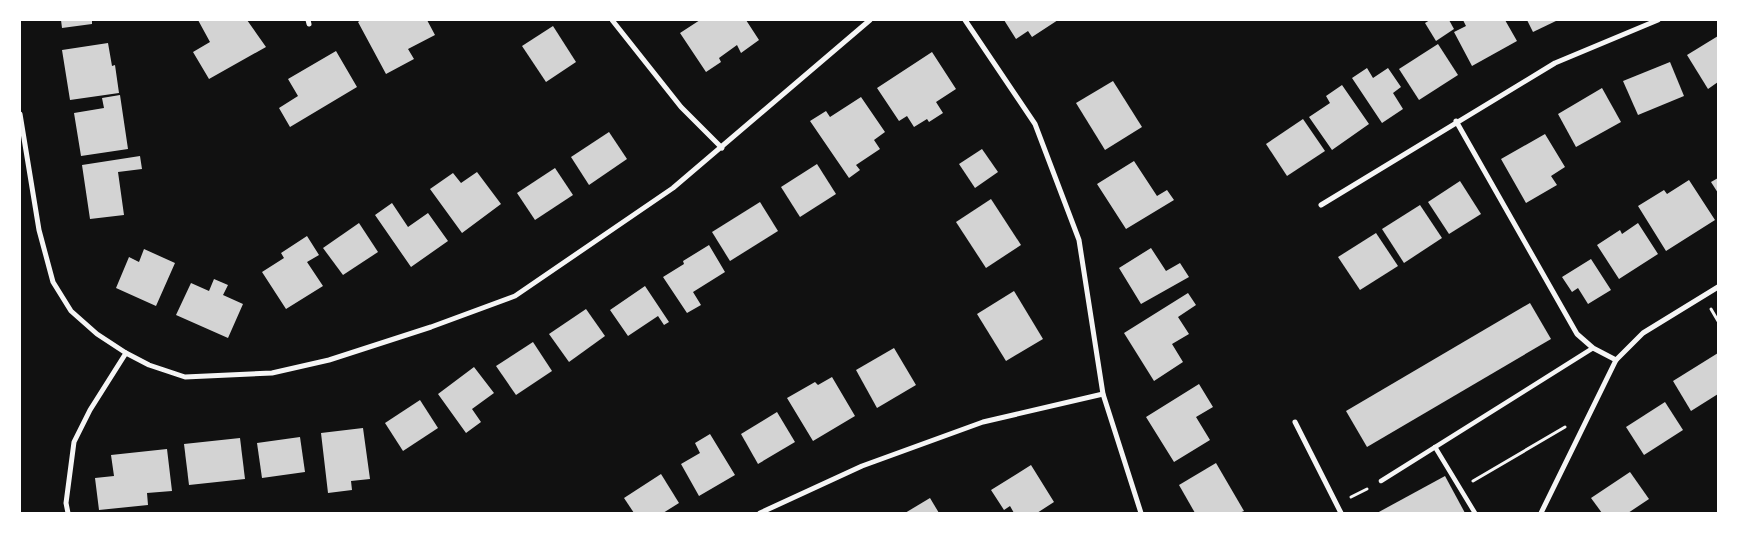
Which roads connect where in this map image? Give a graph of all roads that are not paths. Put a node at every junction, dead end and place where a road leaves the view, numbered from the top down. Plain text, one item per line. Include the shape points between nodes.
1 (612, 20) edge
2 (870, 20) edge
3 (965, 20) edge
4 (1658, 20) edge
5 (20, 114) edge
6 (1456, 121) junction
7 (722, 148) junction
8 (1321, 205) dead end
9 (1718, 287) edge
10 (1593, 348) junction
11 (126, 353) junction
12 (1616, 360) junction
13 (1103, 394) junction
14 (1295, 422) dead end
15 (1435, 447) junction
16 (1381, 481) road end
17 (68, 513) edge
18 (760, 513) edge
19 (1141, 513) edge
20 (1341, 513) edge
21 (1476, 513) edge
22 (1541, 513) edge

1 - 7 street via 681,107
2 - 7 street
3 - 13 street via 1035,124 1079,240
4 - 6 street via 1555,63
5 - 11 street via 39,230 53,282 70,311
6 - 8 street
6 - 10 street via 1577,334
7 - 11 street via 673,188 515,296 431,327 329,360 272,373 185,377
9 - 12 street via 1644,333
10 - 12 street
10 - 15 street
11 - 17 street via 74,442 66,504
12 - 22 street
13 - 18 street via 983,422 862,466
13 - 19 street
14 - 20 street
15 - 16 street
15 - 21 street

